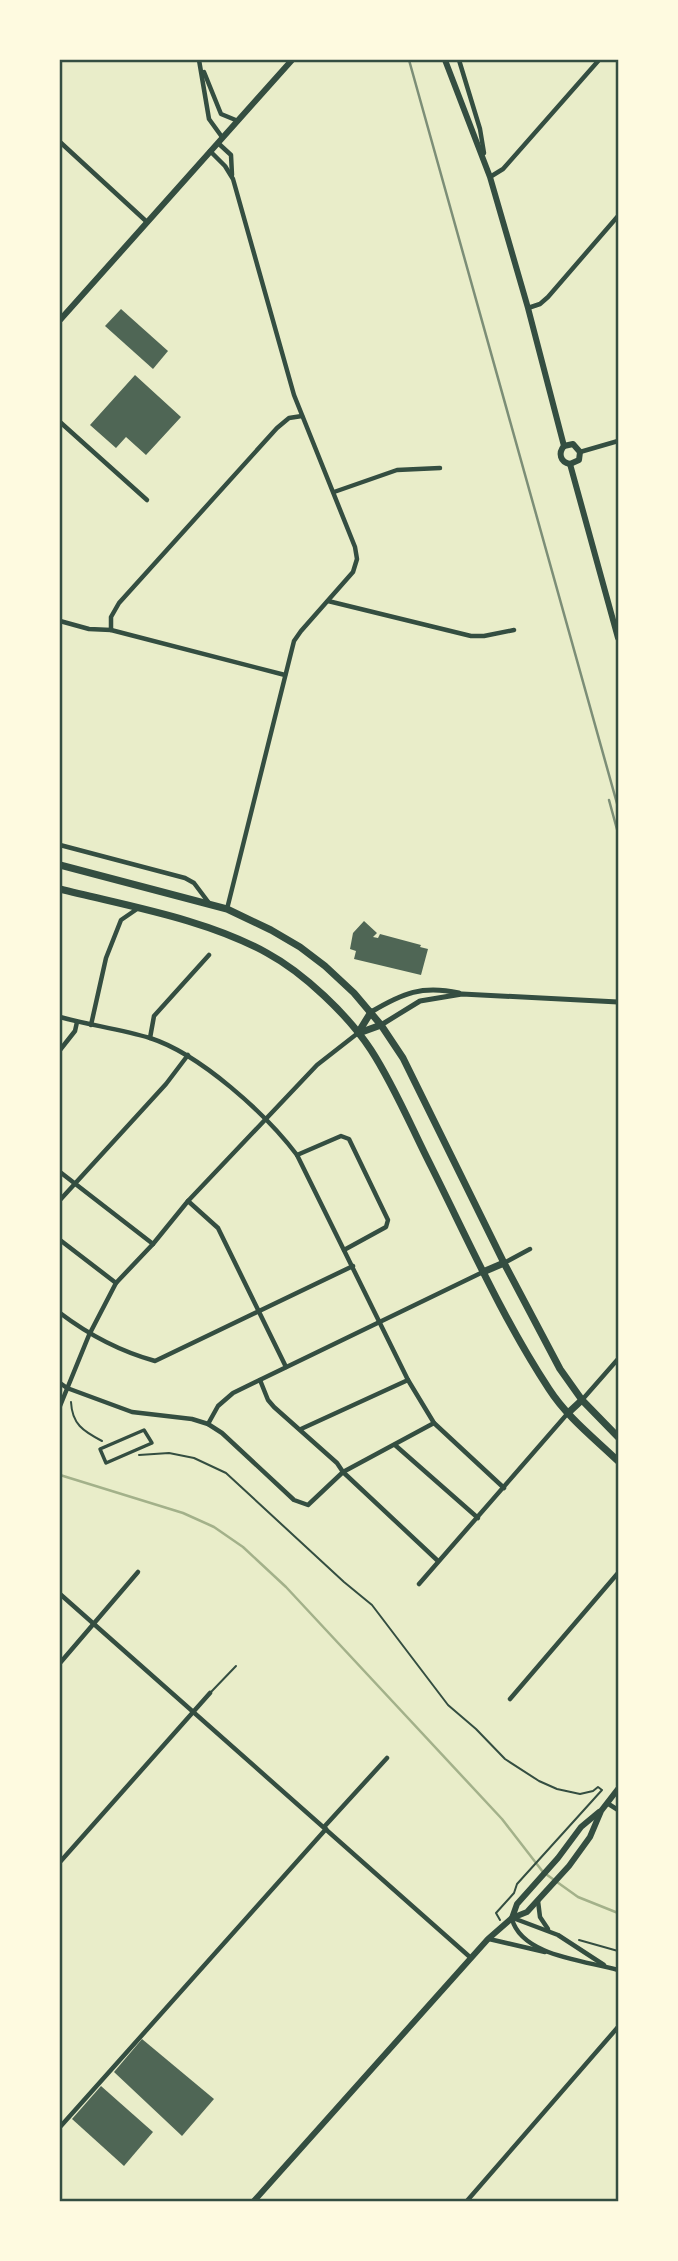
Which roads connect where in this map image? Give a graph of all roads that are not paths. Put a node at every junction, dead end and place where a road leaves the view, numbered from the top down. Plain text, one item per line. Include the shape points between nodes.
1 (292, 60) edge
2 (445, 60) edge
3 (459, 60) edge
4 (599, 60) edge
5 (200, 62) edge
6 (238, 121) junction
7 (220, 140) junction
8 (60, 142) edge
9 (210, 151) junction
10 (486, 165) junction
11 (489, 177) junction
12 (233, 179) junction
13 (618, 216) edge
14 (147, 222) junction
15 (528, 308) junction
16 (60, 320) edge
17 (302, 416) junction
18 (60, 422) edge
19 (618, 441) edge
20 (564, 446) junction
21 (580, 452) junction
22 (570, 464) junction
23 (440, 468) dead end
24 (334, 492) junction
25 (147, 500) dead end
26 (328, 601) junction
27 (60, 621) edge
28 (111, 630) junction
29 (514, 630) dead end
30 (618, 638) edge
31 (285, 675) junction
32 (60, 845) edge
33 (60, 864) edge
34 (60, 889) edge
35 (209, 904) junction
36 (136, 909) junction
37 (227, 909) junction
38 (209, 955) dead end
39 (462, 994) junction
40 (618, 1002) edge
41 (371, 1012) junction
42 (60, 1017) edge
43 (77, 1022) junction
44 (381, 1025) junction
45 (91, 1026) junction
46 (358, 1033) junction
47 (150, 1038) junction
48 (60, 1050) edge
49 (188, 1055) junction
50 (265, 1121) junction
51 (297, 1155) junction
52 (60, 1172) edge
53 (74, 1184) junction
54 (60, 1199) edge
55 (188, 1201) junction
56 (60, 1240) edge
57 (153, 1244) junction
58 (530, 1249) dead end
59 (344, 1250) junction
60 (504, 1263) junction
61 (353, 1266) junction
62 (483, 1272) junction
63 (116, 1283) junction
64 (60, 1313) edge
65 (258, 1313) junction
66 (380, 1322) junction
67 (89, 1335) junction
68 (618, 1359) edge
69 (286, 1367) junction
70 (260, 1380) junction
71 (408, 1380) junction
72 (60, 1382) edge
73 (67, 1388) junction
74 (582, 1400) junction
75 (60, 1406) edge
76 (568, 1413) junction
77 (434, 1423) junction
78 (208, 1424) junction
79 (301, 1429) junction
80 (618, 1437) edge
81 (395, 1445) junction
82 (129, 1453) joint
83 (618, 1461) edge
84 (343, 1472) junction
85 (504, 1488) junction
86 (478, 1518) junction
87 (438, 1560) junction
88 (138, 1572) dead end
89 (618, 1573) edge
90 (419, 1584) dead end
91 (60, 1594) edge
92 (94, 1625) junction
93 (60, 1663) edge
94 (236, 1666) dead end
95 (210, 1693) joint
96 (510, 1699) dead end
97 (193, 1712) junction
98 (387, 1758) dead end
99 (618, 1789) edge
100 (607, 1803) junction
101 (618, 1810) edge
102 (601, 1811) junction
103 (325, 1828) junction
104 (60, 1862) edge
105 (540, 1900) junction
106 (512, 1918) junction
107 (550, 1931) junction
108 (488, 1939) junction
109 (556, 1955) junction
110 (471, 1958) junction
111 (605, 1966) junction
112 (618, 1970) edge
113 (618, 2027) edge
114 (60, 2127) edge
115 (253, 2202) edge
116 (466, 2202) edge

1 - 6 main road
2 - 10 main road
3 - 10 street
4 - 11 street via 506,166
5 - 6 street via 221,113
5 - 7 street via 209,119
6 - 7 main road
7 - 9 main road
7 - 12 street via 231,155
8 - 14 street
9 - 12 street
9 - 14 main road
10 - 11 main road
11 - 15 main road
12 - 17 street
13 - 15 street via 548,297
14 - 16 main road
15 - 20 main road
17 - 24 street
17 - 28 street via 289,418 276,428 120,603 112,615
18 - 25 street
19 - 21 street
20 - 21 main road via 573,444
20 - 22 main road via 561,457
21 - 22 main road via 579,460
22 - 30 main road
23 - 24 street via 397,470
24 - 26 street via 358,558 353,572
26 - 29 street via 471,636
26 - 31 street via 297,635
27 - 28 street
28 - 31 street
31 - 37 street
32 - 35 street via 185,877
33 - 35 main road
34 - 36 main road
35 - 37 main road
36 - 45 street via 121,920 106,958
36 - 46 main road via 237,938 269,954 333,1005
37 - 41 main road via 308,953
38 - 47 street via 154,1016
39 - 40 street
39 - 41 street via 424,989
39 - 44 street via 420,1001
41 - 44 main road
41 - 46 main road
42 - 43 street
43 - 45 street
43 - 48 street
44 - 46 main road
44 - 60 main road via 410,1070
45 - 47 street
46 - 50 street via 317,1065
46 - 62 main road via 371,1050
47 - 49 street
49 - 50 street
49 - 53 street
50 - 51 street
50 - 55 street
51 - 59 street
51 - 59 street via 341,1136 349,1139 388,1220 386,1227
52 - 53 street
53 - 54 street
53 - 57 street
55 - 57 street
55 - 65 street via 218,1228
56 - 63 street
57 - 63 street
58 - 60 street
59 - 61 street
60 - 62 main road
60 - 74 main road via 560,1369
61 - 65 street
61 - 66 street
62 - 66 street
62 - 76 main road via 525,1349
63 - 67 street
64 - 67 street
65 - 67 street via 155,1360
65 - 69 street
66 - 69 street
66 - 71 street
67 - 73 street
68 - 74 street
69 - 70 street
70 - 78 street via 226,1398
70 - 79 street via 268,1400
71 - 77 street
71 - 79 street
72 - 73 street
73 - 75 street
73 - 78 street via 132,1412
74 - 76 main road
74 - 80 main road
76 - 83 main road
76 - 85 street
77 - 81 street
77 - 85 street
78 - 84 street via 294,1500 308,1505
79 - 84 street
81 - 84 street
81 - 86 street
82 - 82 street via 152,1443 144,1430 100,1449 106,1463
84 - 87 street
85 - 86 street
86 - 87 street
87 - 90 street
88 - 92 street
89 - 96 street
91 - 92 street
92 - 93 street
92 - 97 street
94 - 95 lane
95 - 97 street
97 - 103 street
97 - 104 street
98 - 103 street
99 - 100 main road
100 - 101 street
100 - 102 main road
102 - 105 main road via 590,1836
102 - 106 main road via 581,1827 515,1906
103 - 110 street
103 - 114 street
105 - 106 main road
105 - 107 street via 541,1919
106 - 107 street
106 - 108 main road
106 - 109 street via 529,1940
107 - 111 street
108 - 109 street
108 - 110 main road
109 - 111 street
110 - 115 main road
111 - 112 street
113 - 116 street

